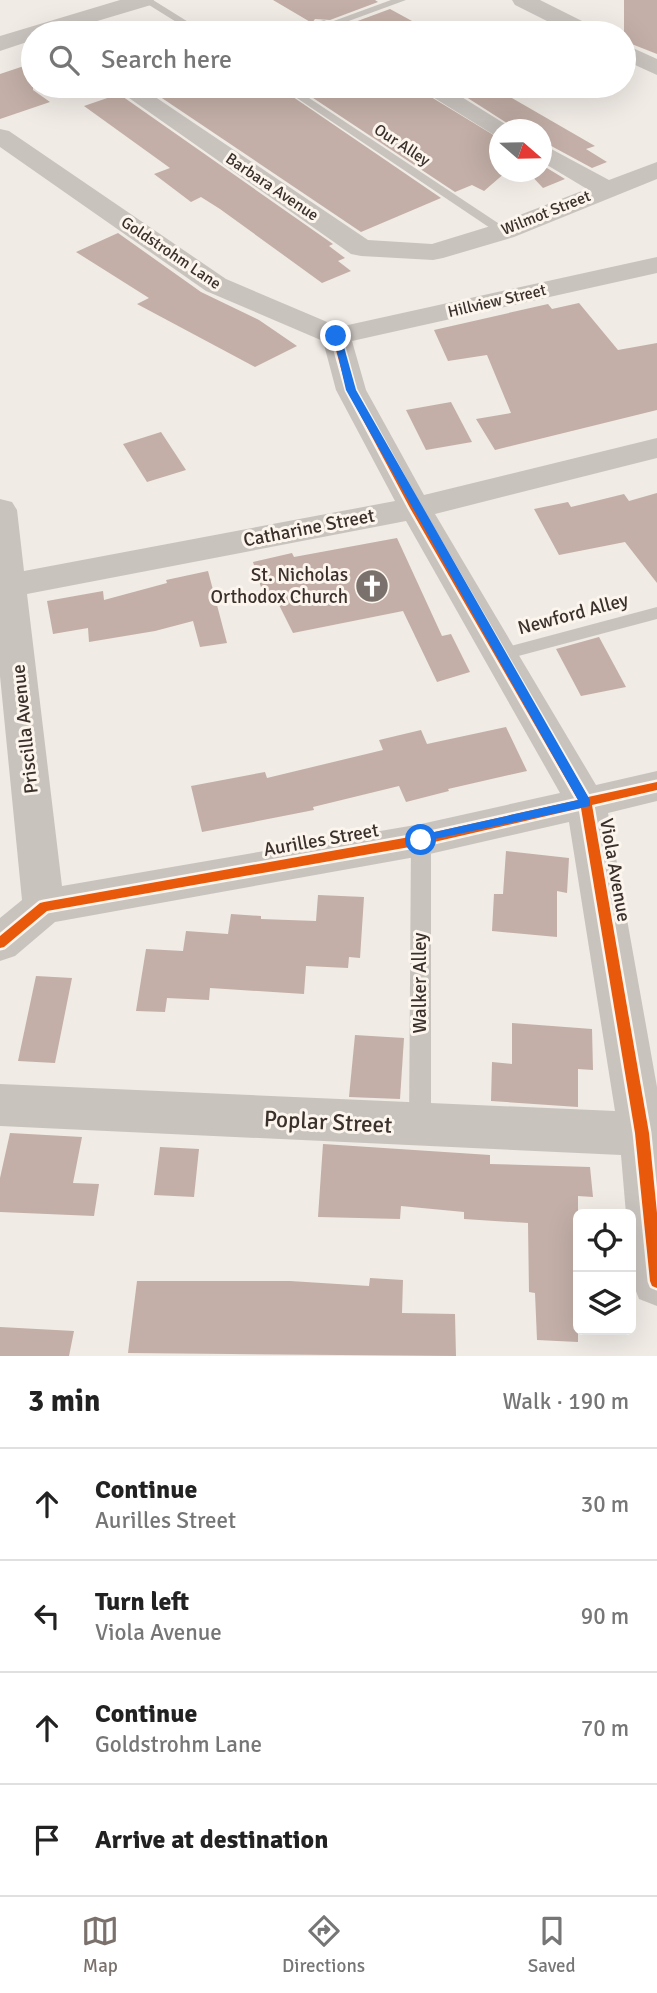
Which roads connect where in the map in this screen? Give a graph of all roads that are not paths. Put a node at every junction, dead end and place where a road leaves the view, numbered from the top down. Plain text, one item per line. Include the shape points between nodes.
1 (144, 0) edge
2 (401, 0) edge
3 (523, 0) edge
4 (77, 21) edge
5 (180, 21) edge
6 (347, 21) edge
7 (564, 21) edge
8 (21, 38) edge
9 (0, 44) edge
10 (636, 57) edge
11 (657, 68) edge
12 (142, 98) edge
13 (302, 98) edge
14 (447, 98) edge
15 (489, 122) edge
16 (0, 136) edge
17 (552, 158) edge
18 (657, 170) edge
19 (606, 189) junction
20 (504, 231) junction
21 (433, 252) joint
22 (657, 265) edge
23 (336, 336) junction
24 (657, 448) edge
25 (415, 508) junction
26 (0, 510) edge
27 (5, 587) edge
28 (657, 613) edge
29 (500, 655) junction
30 (657, 786) edge
31 (586, 803) junction
32 (421, 840) junction
33 (44, 908) junction
34 (0, 943) edge
35 (0, 1105) edge
36 (420, 1126) junction
37 (650, 1133) edge
38 (657, 1280) edge

1 - 4 street
1 - 5 lane
2 - 6 lane
3 - 7 street
8 - 9 street
10 - 11 street
12 - 21 street, Barbara Avenue via 361,248
13 - 20 lane, Our Alley
14 - 15 street
16 - 23 street, Goldstrohm Lane via 216,285
17 - 19 street
18 - 19 street, Wilmot Street
19 - 20 street, Wilmot Street
20 - 21 street, Wilmot Street
22 - 23 street, Hillview Street
23 - 25 street via 351,390
24 - 25 street, Catharine Street
25 - 27 street, Catharine Street
25 - 29 street, Viola Avenue
26 - 27 street, Priscilla Avenue
27 - 33 street, Priscilla Avenue
28 - 29 lane, Newford Alley
29 - 31 street, Viola Avenue
30 - 31 street, Aurilles Street
31 - 32 street, Aurilles Street
31 - 37 street, Viola Avenue
32 - 33 street, Aurilles Street
32 - 36 lane, Walker Alley
33 - 34 street, Aurilles Street
35 - 36 street, Poplar Street
36 - 37 street, Poplar Street
37 - 38 street, Viola Avenue

